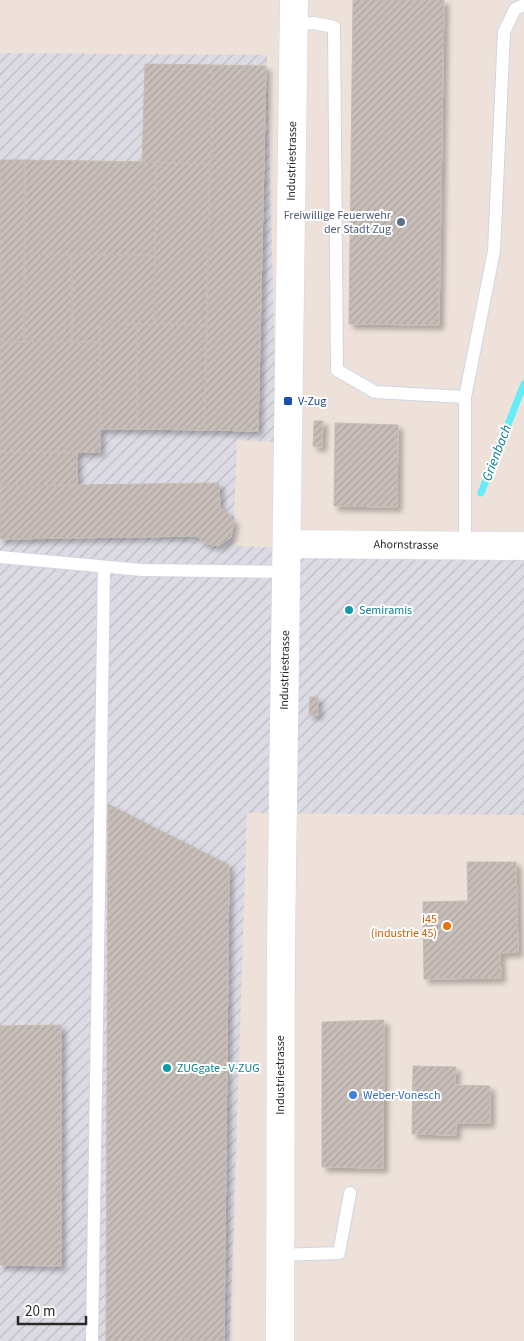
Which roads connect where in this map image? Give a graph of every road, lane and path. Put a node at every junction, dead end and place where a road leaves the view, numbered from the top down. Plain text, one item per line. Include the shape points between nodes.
1 (524, 5) edge
2 (294, 12) edge
3 (464, 398) junction
4 (287, 544) junction
5 (465, 546) junction
6 (524, 546) edge
7 (0, 557) edge
8 (104, 568) junction
9 (287, 572) junction
10 (350, 1193) dead end
11 (279, 1255) junction
12 (92, 1341) edge
13 (280, 1341) edge

1 - 3 lane via 515,9 504,32 494,251
2 - 3 lane via 314,23 334,27 337,370 375,392
2 - 4 street, Industriestrasse
3 - 5 lane
4 - 5 street, Ahornstrasse
4 - 9 street, Industriestrasse
5 - 6 street, Ahornstrasse
7 - 8 lane
8 - 9 lane
8 - 12 lane
9 - 11 street, Industriestrasse
10 - 11 lane via 339,1253
11 - 13 street, Industriestrasse

